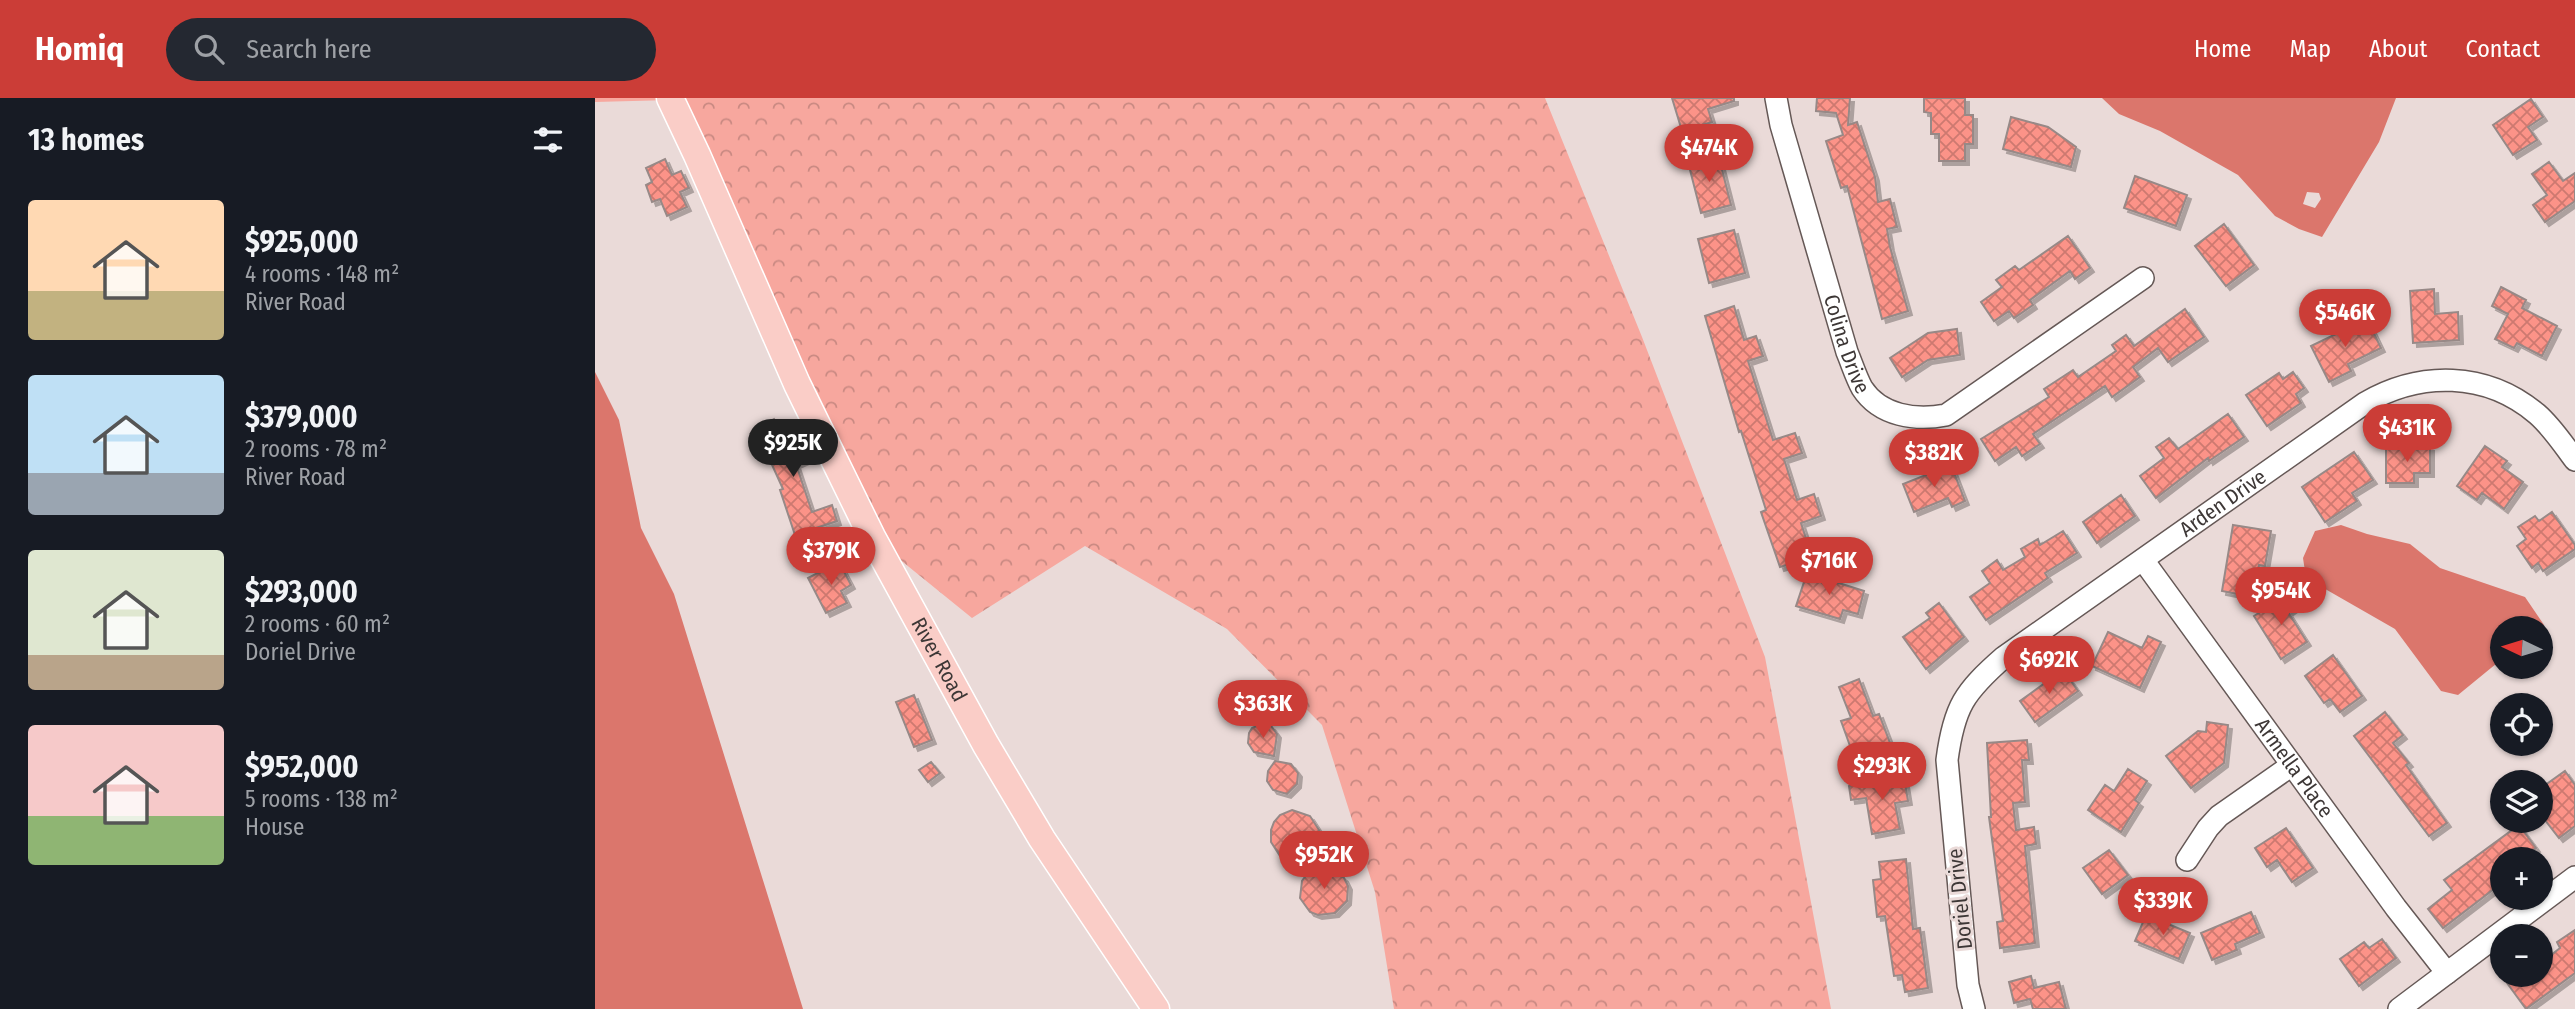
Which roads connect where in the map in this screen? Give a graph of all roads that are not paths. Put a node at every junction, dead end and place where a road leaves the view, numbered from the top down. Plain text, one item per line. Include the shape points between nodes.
1 (670, 98) edge
2 (1776, 98) edge
3 (2143, 278) dead end
4 (2575, 460) edge
5 (2143, 560) junction
6 (2292, 765) junction
7 (1949, 788) joint
8 (2187, 860) dead end
9 (2575, 877) edge
10 (2447, 973) junction
11 (1156, 1009) edge
12 (1974, 1009) edge
13 (2399, 1009) edge

1 - 11 main road, River Road via 797,384 872,537 1022,805
2 - 3 street, Colina Drive via 1847,352 1870,398 1899,415 1915,419 1946,415
4 - 5 street, Arden Drive via 2537,415 2506,394 2455,380 2403,385 2365,403
5 - 6 street, Armella Place
5 - 7 street, Arden Drive via 2004,657 1969,691 1951,727
6 - 8 street via 2219,816
6 - 10 street, Armella Place
7 - 12 street, Doriel Drive
9 - 10 street
10 - 13 street

